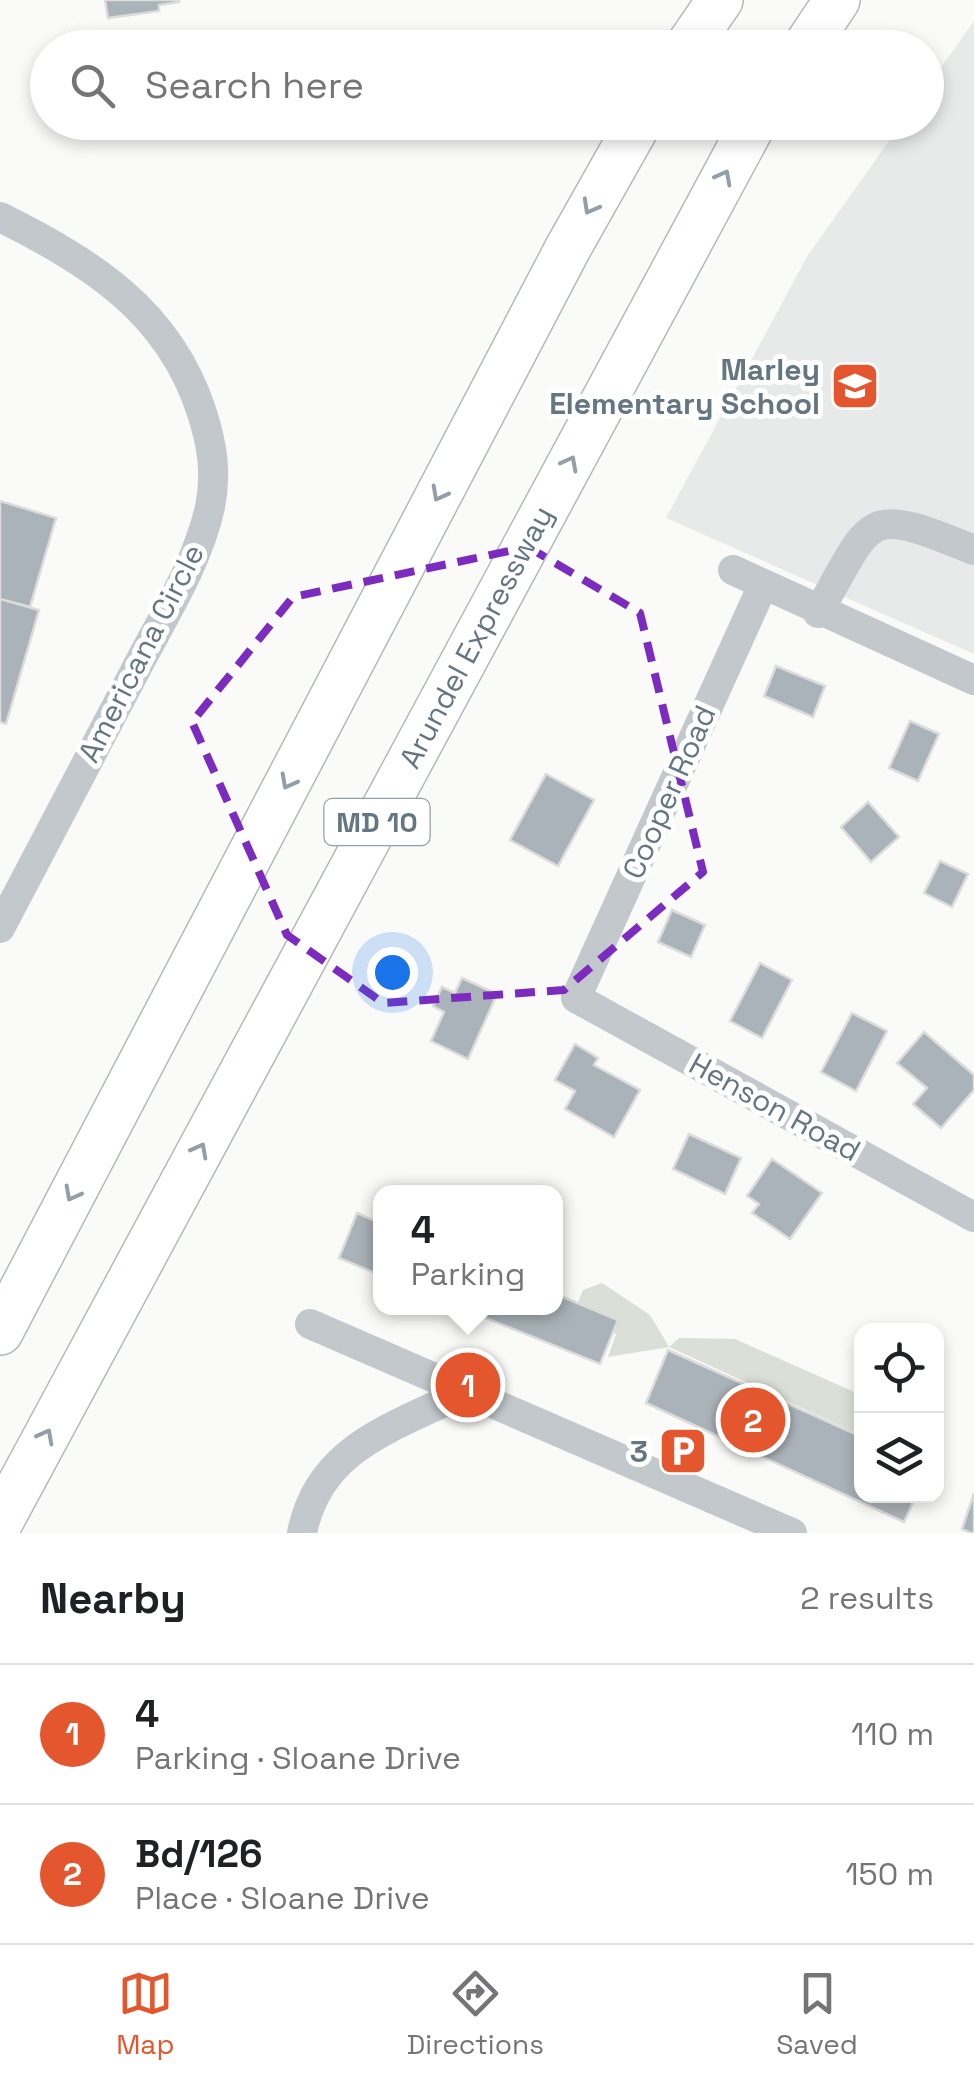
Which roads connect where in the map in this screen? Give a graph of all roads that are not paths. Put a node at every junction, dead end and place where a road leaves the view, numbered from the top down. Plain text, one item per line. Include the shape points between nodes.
1 (720, 0) edge
2 (837, 0) edge
3 (699, 30) edge
4 (817, 30) edge
5 (630, 140) edge
6 (744, 140) edge
7 (0, 217) edge
8 (974, 550) edge
9 (733, 570) dead end
10 (763, 586) junction
11 (818, 613) junction
12 (974, 680) edge
13 (0, 928) edge
14 (576, 998) joint
15 (974, 1217) edge
16 (310, 1324) dead end
17 (0, 1332) edge
18 (463, 1393) junction
19 (0, 1522) edge
20 (302, 1533) edge
21 (792, 1533) edge

1 - 3 highway
2 - 4 highway
5 -> 17 highway, MD 10
19 -> 6 highway, Arundel Expressway / MD 10
7 - 13 street, Americana Circle via 113,282 156,323 198,398 214,478 184,576
8 - 11 street via 894,520 876,526 861,537
9 - 10 street
10 - 11 street
10 - 14 street, Cooper Road
11 - 12 street
14 - 15 street, Henson Road
16 - 18 street
18 - 20 street via 350,1449 322,1479
18 - 21 street

